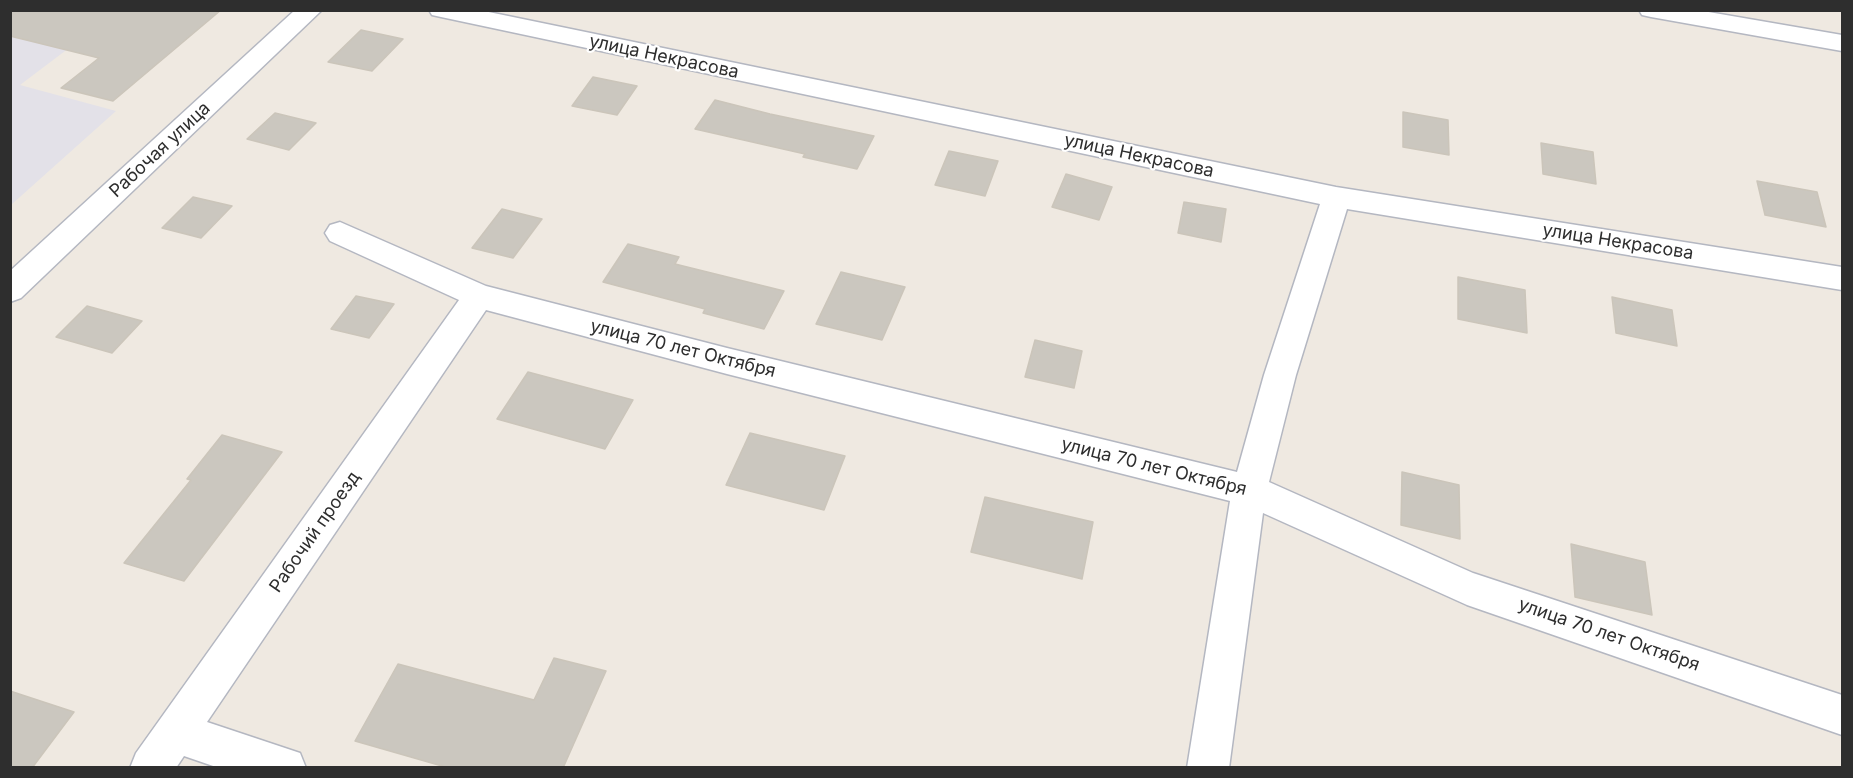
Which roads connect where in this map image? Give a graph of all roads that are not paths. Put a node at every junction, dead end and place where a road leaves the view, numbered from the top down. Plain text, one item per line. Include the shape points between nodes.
1 (310, 10) edge
2 (441, 10) edge
3 (1651, 10) edge
4 (1842, 43) edge
5 (1336, 197) junction
6 (340, 234) dead end
7 (1842, 278) edge
8 (10, 290) edge
9 (478, 296) junction
10 (1249, 490) junction
11 (1842, 715) edge
12 (176, 733) junction
13 (151, 768) edge
14 (285, 768) edge
15 (1208, 768) edge

1 - 8 street, Рабочая улица
2 - 5 street, улица Некрасова
3 - 4 street
5 - 7 street, улица Некрасова
5 - 10 street via 1280,375
6 - 9 street, улица 70 лет Октября
9 - 10 street, улица 70 лет Октября
9 - 12 street, Рабочий проезд
10 - 11 street, улица 70 лет Октября via 1467,588
10 - 15 street
12 - 13 street, Рабочий проезд
12 - 14 street

